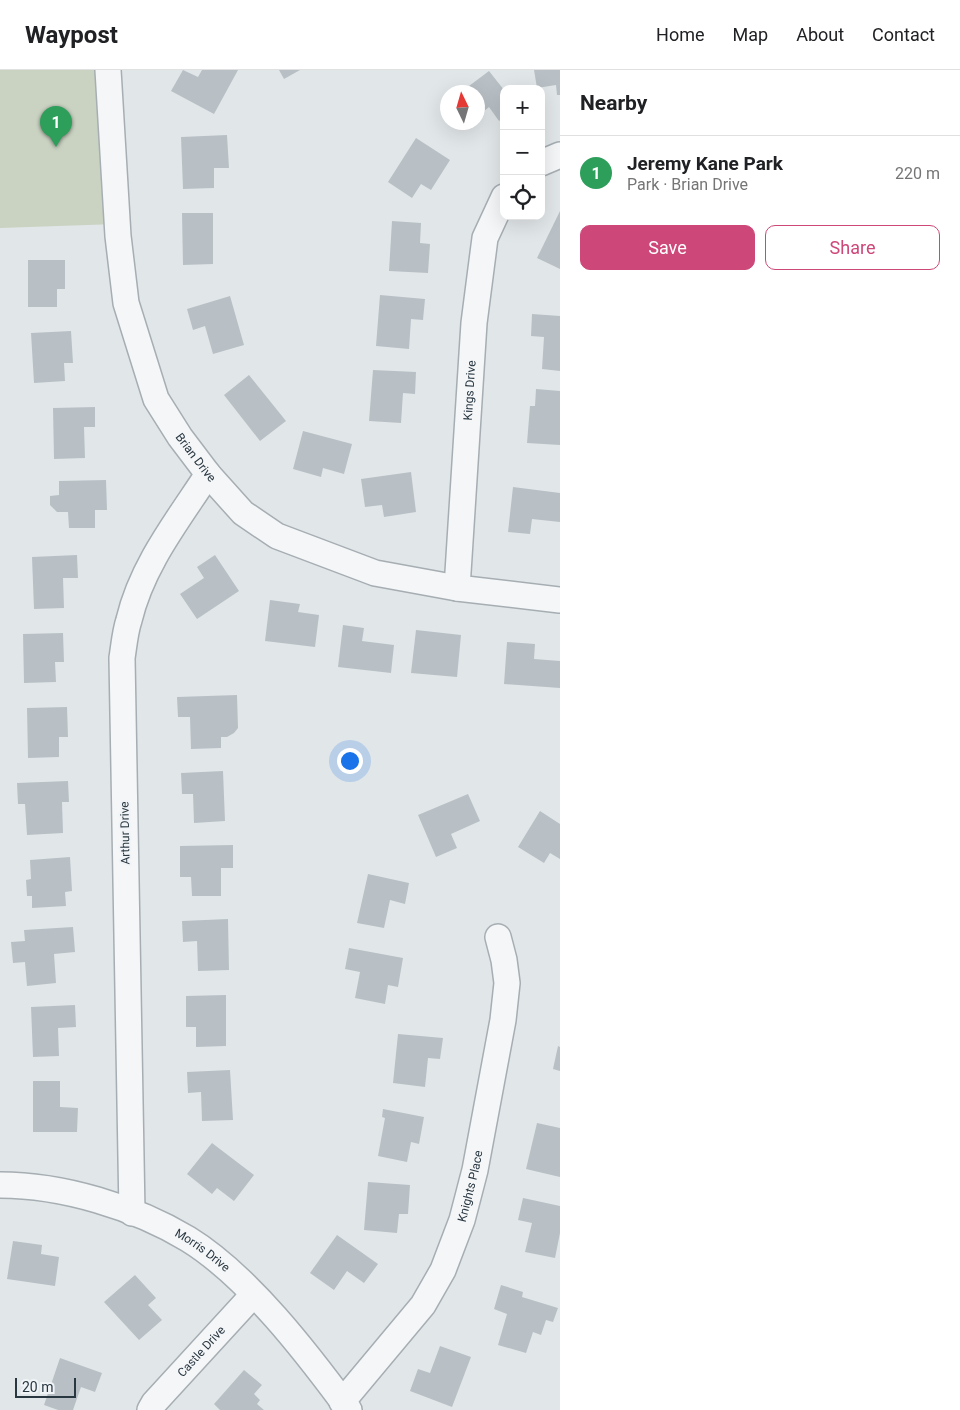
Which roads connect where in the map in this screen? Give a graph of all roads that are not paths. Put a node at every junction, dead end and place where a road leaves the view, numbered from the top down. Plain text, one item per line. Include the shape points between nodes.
1 (108, 70) edge
2 (560, 155) edge
3 (545, 161) edge
4 (500, 206) edge
5 (208, 474) junction
6 (457, 588) junction
7 (560, 600) edge
8 (498, 937) dead end
9 (0, 1185) edge
10 (132, 1212) junction
11 (253, 1295) junction
12 (346, 1406) edge
13 (150, 1410) edge

1 - 5 street, Brian Drive via 118,236 126,303 156,399
2 - 3 street
4 - 6 street, Kings Drive via 485,238 474,323
5 - 6 street, Brian Drive via 243,512 277,536 374,573
5 - 10 street, Arthur Drive via 156,553 139,588 128,620 122,658
6 - 7 street, Brian Drive
8 - 12 street, Knights Place via 507,983 503,1020 475,1170 462,1220 443,1270 424,1304
9 - 10 street, Morris Drive via 67,1192
10 - 11 street, Morris Drive via 188,1239
11 - 12 street, Morris Drive via 276,1318
11 - 13 street, Castle Drive

